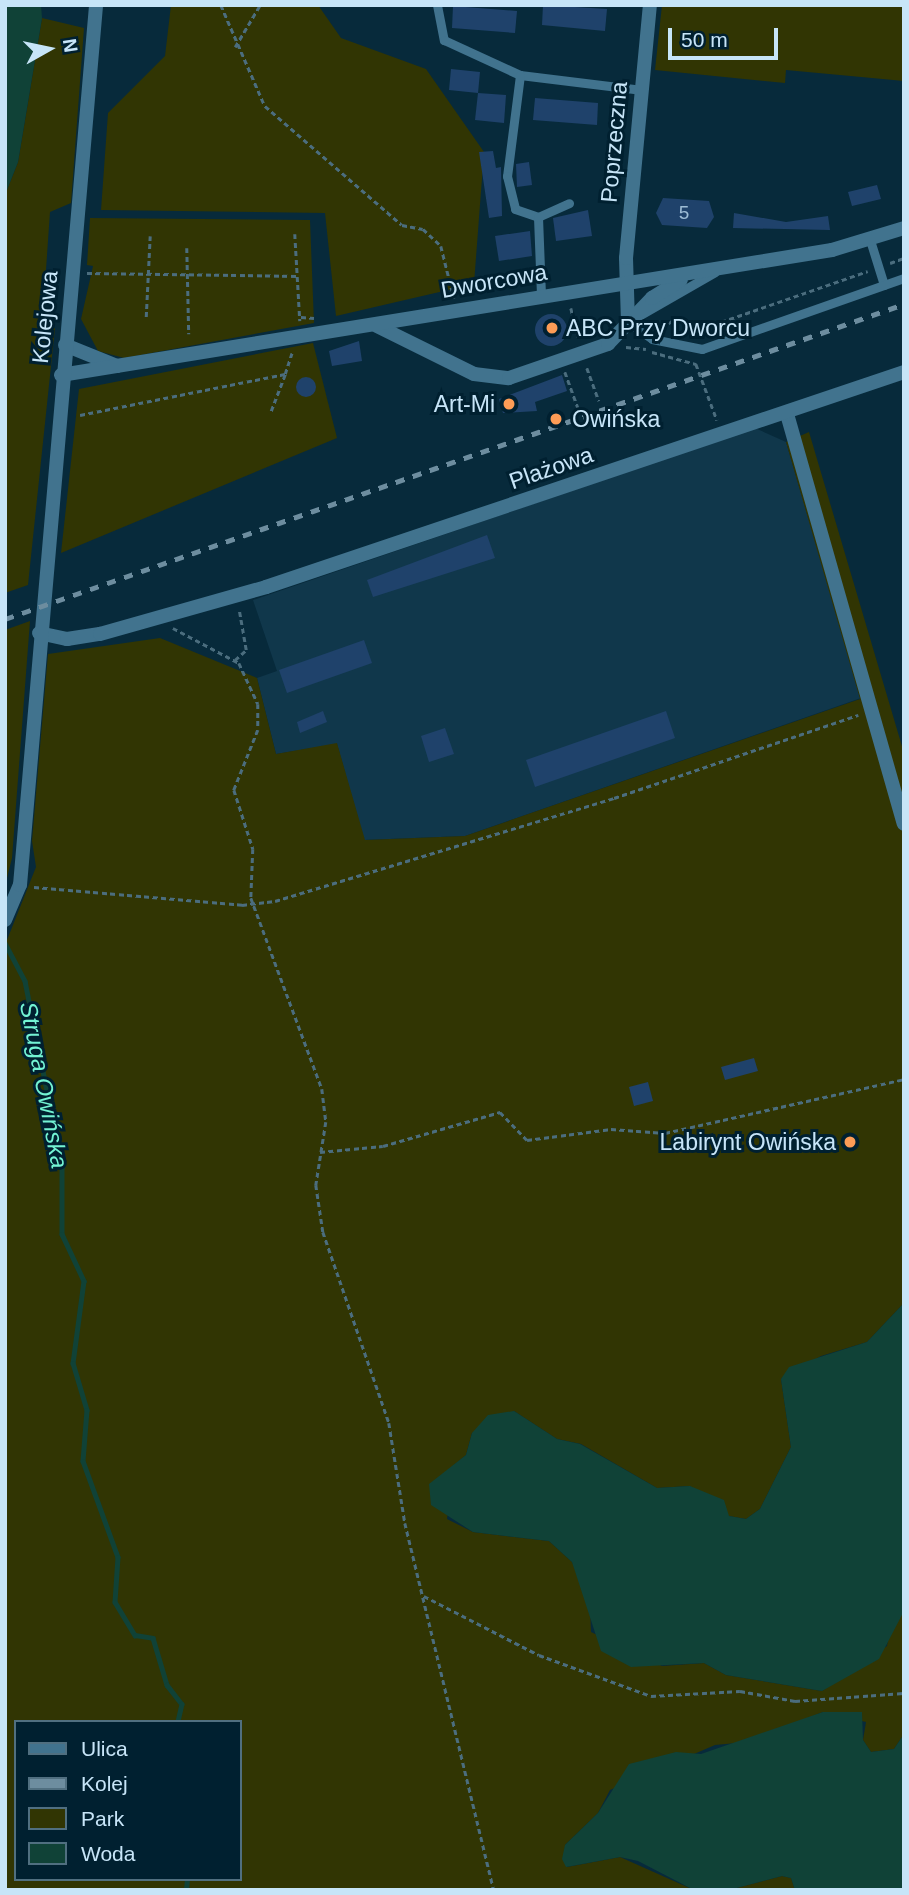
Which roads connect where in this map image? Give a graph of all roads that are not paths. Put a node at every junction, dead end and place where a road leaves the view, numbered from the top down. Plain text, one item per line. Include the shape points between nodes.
1 (96, 5) edge
2 (437, 5) edge
3 (650, 5) edge
4 (520, 75) junction
5 (642, 90) junction
6 (569, 203) dead end
7 (538, 217) junction
8 (904, 228) edge
9 (870, 240) junction
10 (722, 269) junction
11 (692, 274) junction
12 (904, 278) edge
13 (626, 283) junction
14 (884, 285) junction
15 (600, 287) junction
16 (541, 296) junction
17 (422, 316) junction
18 (628, 322) junction
19 (369, 324) junction
20 (416, 341) junction
21 (65, 345) junction
22 (122, 367) junction
23 (904, 372) edge
24 (61, 375) junction
25 (787, 414) junction
26 (39, 633) junction
27 (904, 824) edge
28 (5, 920) edge

1 - 21 street, Kolejowa
2 - 4 lane via 444,40
3 - 5 street, Poprzeczna
4 - 5 lane
4 - 7 lane via 507,151 509,190 515,209
5 - 13 street, Poprzeczna
6 - 7 lane
7 - 16 lane
8 - 9 street, Dworcowa
9 - 10 street, Dworcowa
9 - 14 lane
10 - 11 street, Dworcowa
10 - 18 lane
11 - 13 street, Dworcowa
11 - 18 street, Dworcowa
12 - 14 lane
13 - 15 street, Dworcowa
13 - 18 street
14 - 18 lane via 702,349
15 - 16 street, Dworcowa
15 - 18 street
16 - 17 street, Dworcowa
17 - 19 street, Dworcowa
17 - 20 street
18 - 20 street, Dworcowa via 588,359 497,378 467,370
19 - 20 street, Dworcowa
19 - 22 street, Dworcowa
21 - 22 street
21 - 24 street, Kolejowa
22 - 24 street, Dworcowa
23 - 25 street, Plażowa
24 - 26 street, Kolejowa
25 - 26 street, Plażowa via 234,597 75,638
25 - 27 street
26 - 28 street, Kolejowa via 20,885

